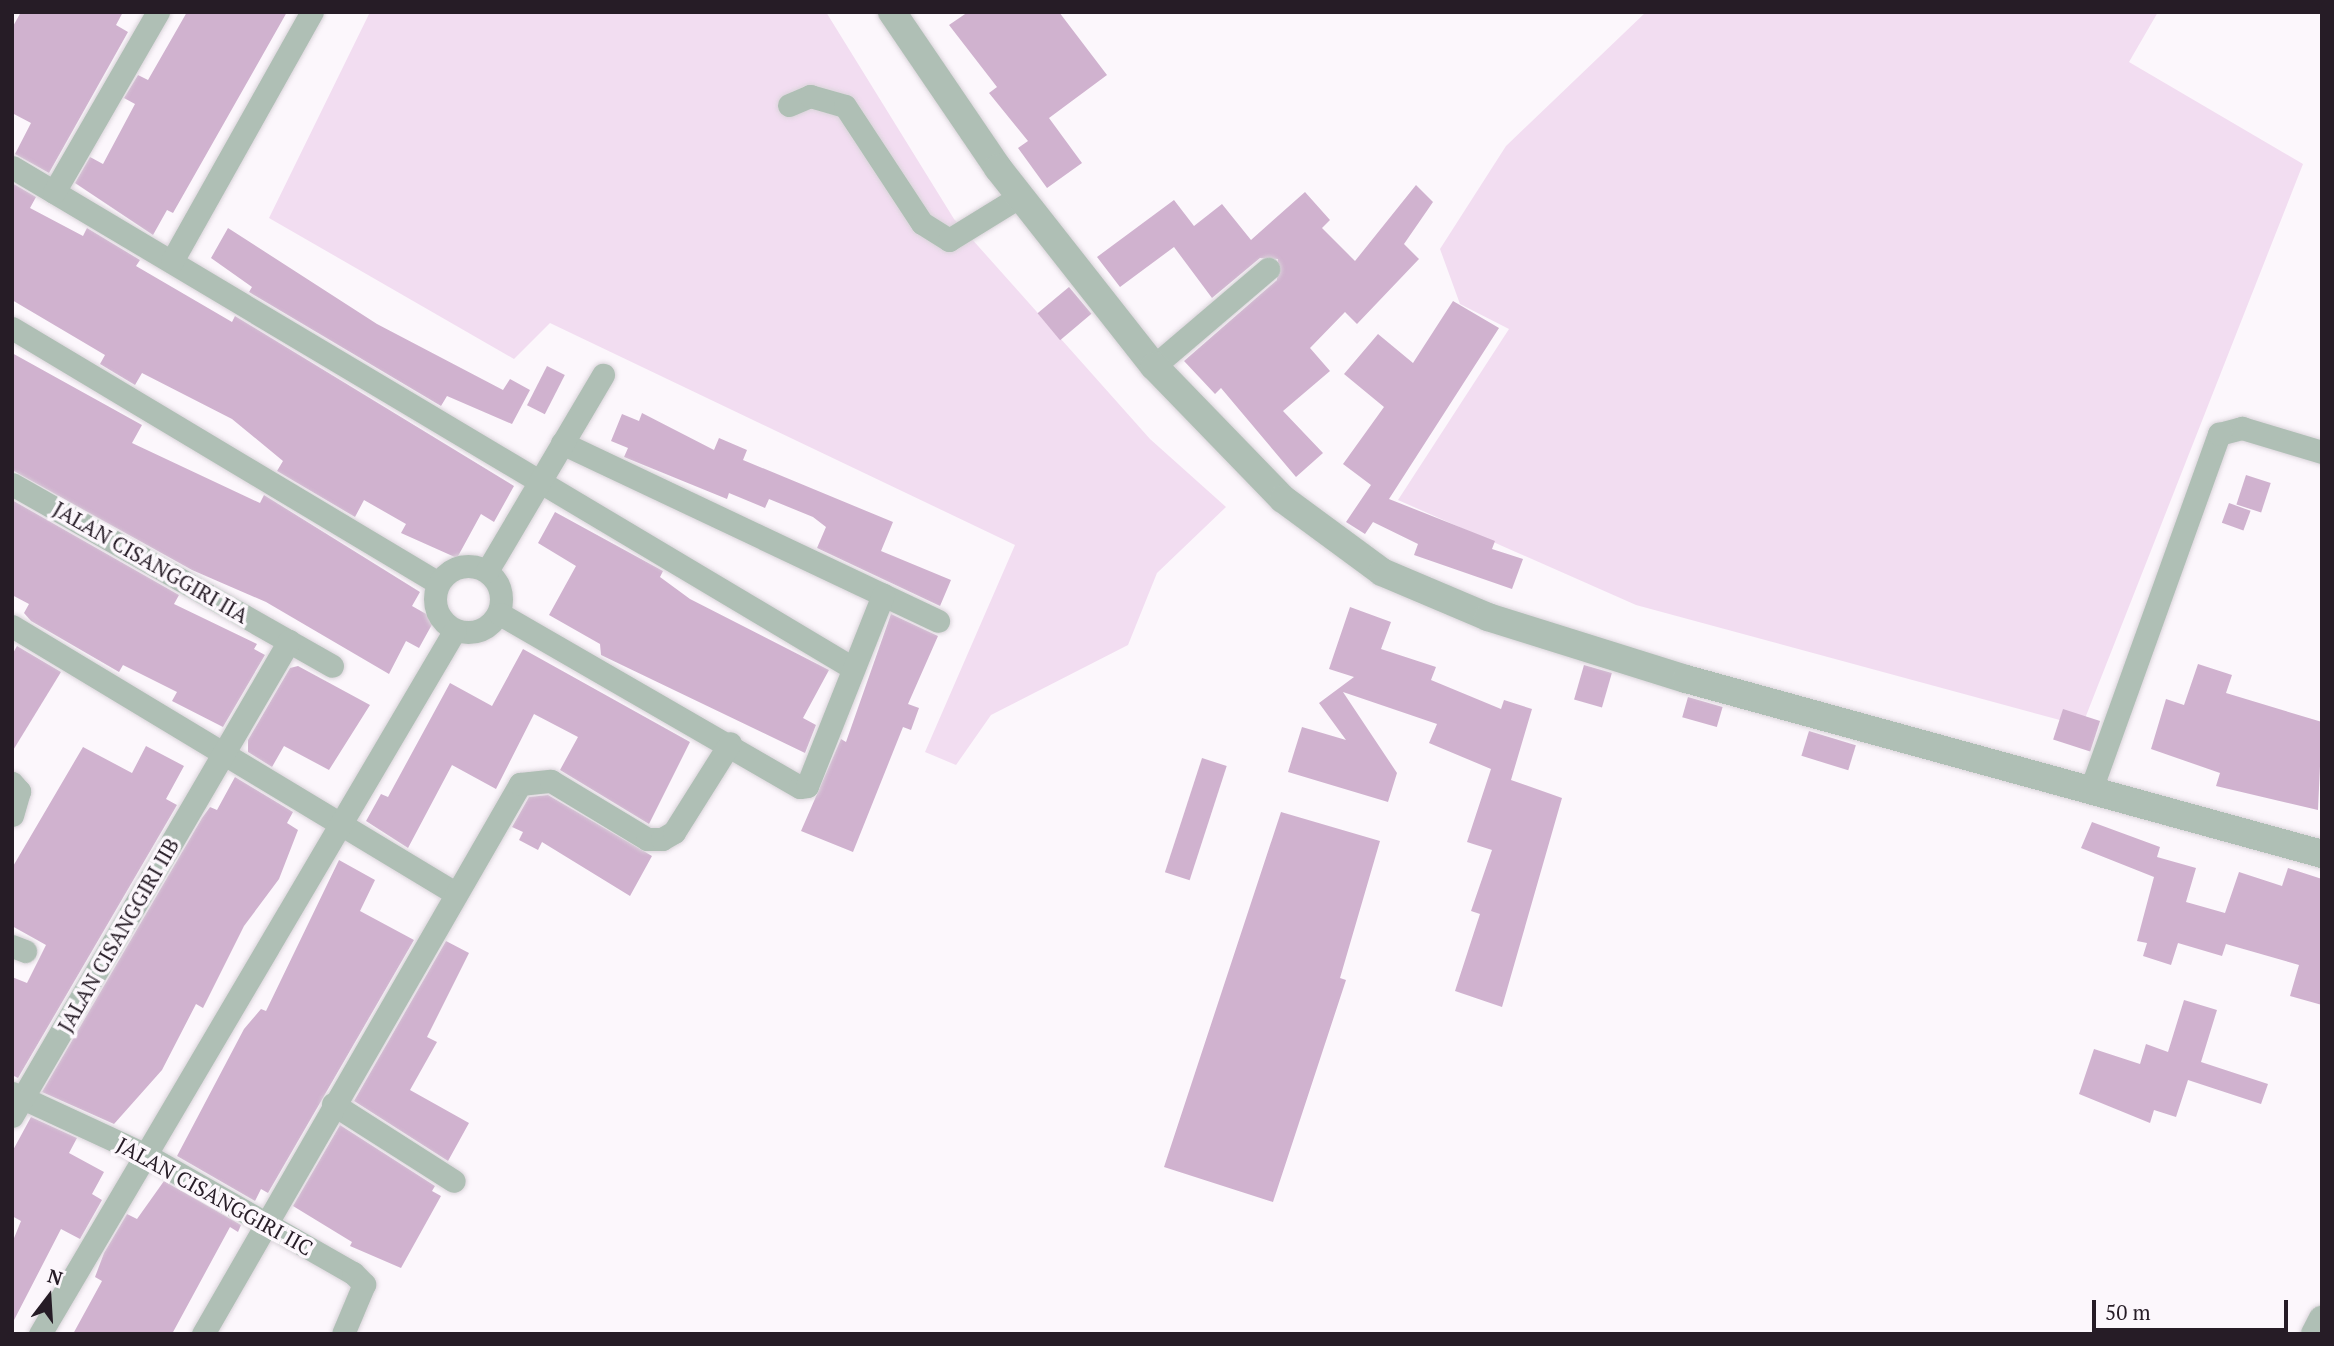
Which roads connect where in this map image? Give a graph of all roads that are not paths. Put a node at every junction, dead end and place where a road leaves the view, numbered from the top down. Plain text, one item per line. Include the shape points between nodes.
1 (158, 12) edge
2 (312, 12) edge
3 (892, 12) edge
4 (789, 105) dead end
5 (12, 167) edge
6 (54, 192) junction
7 (1019, 197) junction
8 (172, 261) junction
9 (1268, 269) dead end
10 (12, 328) edge
11 (1154, 366) junction
12 (603, 375) dead end
13 (562, 443) junction
14 (2322, 452) edge
15 (539, 481) junction
16 (12, 484) edge
17 (487, 571) junction
18 (438, 583) junction
19 (883, 595) junction
20 (500, 614) junction
21 (938, 621) dead end
22 (12, 626) edge
23 (454, 630) junction
24 (289, 641) junction
25 (332, 666) dead end
26 (851, 667) junction
27 (730, 743) junction
28 (223, 753) junction
29 (12, 783) edge
30 (2090, 792) junction
31 (12, 815) edge
32 (339, 823) junction
33 (2322, 854) edge
34 (455, 893) junction
35 (16, 1102) edge
36 (332, 1104) junction
37 (146, 1155) junction
38 (454, 1181) dead end
39 (270, 1224) junction
40 (2322, 1320) edge
41 (40, 1334) edge
42 (203, 1334) edge
43 (344, 1334) edge
44 (2315, 1334) edge

1 - 6 street
2 - 8 street
3 - 7 street
4 - 7 street via 810,96 845,106 922,223 949,240
5 - 6 street
6 - 8 street
7 - 11 street
8 - 15 street
9 - 11 street
10 - 18 street
11 - 30 street via 1300,515 1410,588 1686,679
12 - 13 street
13 - 15 street
13 - 19 street
14 - 30 street via 2242,428 2219,434
15 - 17 street
15 - 26 street
16 - 24 street, JALAN CISANGGIRI IIA
17 - 18 street via 469,565 451,570
17 - 20 street via 502,590
18 - 23 street via 440,619
19 - 21 street
19 - 26 street
20 - 23 street via 472,633
20 - 27 street
22 - 28 street
23 - 32 street
24 - 25 street, JALAN CISANGGIRI IIA
24 - 28 street
26 - 27 street via 807,786 792,784
27 - 34 street via 674,832 662,839 647,839 551,782 534,778 520,784
28 - 32 street
28 - 35 street, JALAN CISANGGIRI IIB
29 - 31 street via 19,791
30 - 33 street
32 - 34 street
32 - 37 street
34 - 36 street
35 - 37 street, JALAN CISANGGIRI IIC
36 - 38 street
36 - 39 street
37 - 39 street, JALAN CISANGGIRI IIC
37 - 41 street
39 - 42 street
39 - 43 street, JALAN CISANGGIRI IIC via 364,1284
40 - 44 street

